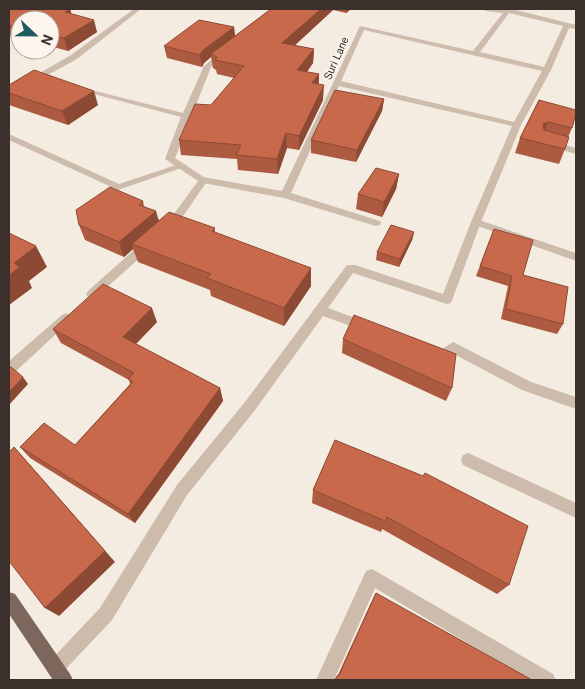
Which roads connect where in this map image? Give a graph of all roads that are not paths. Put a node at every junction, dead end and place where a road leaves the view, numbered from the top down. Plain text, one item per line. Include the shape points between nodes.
1 (138, 9) edge
2 (486, 9) edge
3 (509, 10) edge
4 (572, 26) edge
5 (232, 47) edge
6 (475, 53) junction
7 (547, 70) junction
8 (35, 78) junction
9 (45, 81) edge
10 (338, 83) junction
11 (73, 88) edge
12 (9, 94) edge
13 (186, 116) junction
14 (517, 125) junction
15 (9, 137) edge
16 (542, 141) edge
17 (576, 151) edge
18 (182, 166) junction
19 (203, 180) junction
20 (285, 195) junction
21 (476, 222) junction
22 (376, 223) dead end
23 (576, 258) edge
24 (320, 310) junction
25 (382, 333) edge
26 (426, 349) edge
27 (9, 370) edge
28 (576, 403) edge
29 (468, 460) dead end
30 (576, 511) edge
31 (12, 612) edge
32 (60, 674) edge
33 (325, 680) edge
34 (547, 680) edge

1 - 8 street via 74,57
2 - 3 street
3 - 4 street
3 - 6 street
4 - 7 street
5 - 13 street via 208,66
6 - 7 street, Suri Lane
6 - 10 street, Suri Lane via 362,27
7 - 14 street
8 - 9 street
8 - 12 street
10 - 14 street
10 - 20 street, Suri Lane
11 - 13 street
13 - 18 street via 170,158
14 - 21 street
15 - 18 street via 118,187
16 - 17 street
18 - 19 street
19 - 20 street
19 - 27 street via 175,220
20 - 22 street
21 - 23 street
21 - 24 street via 447,300 350,268
24 - 25 street
24 - 32 street via 250,406 182,490 106,614
26 - 28 street via 443,356 453,347 527,386
29 - 30 street
31 - 32 main road
33 - 34 street via 372,577

